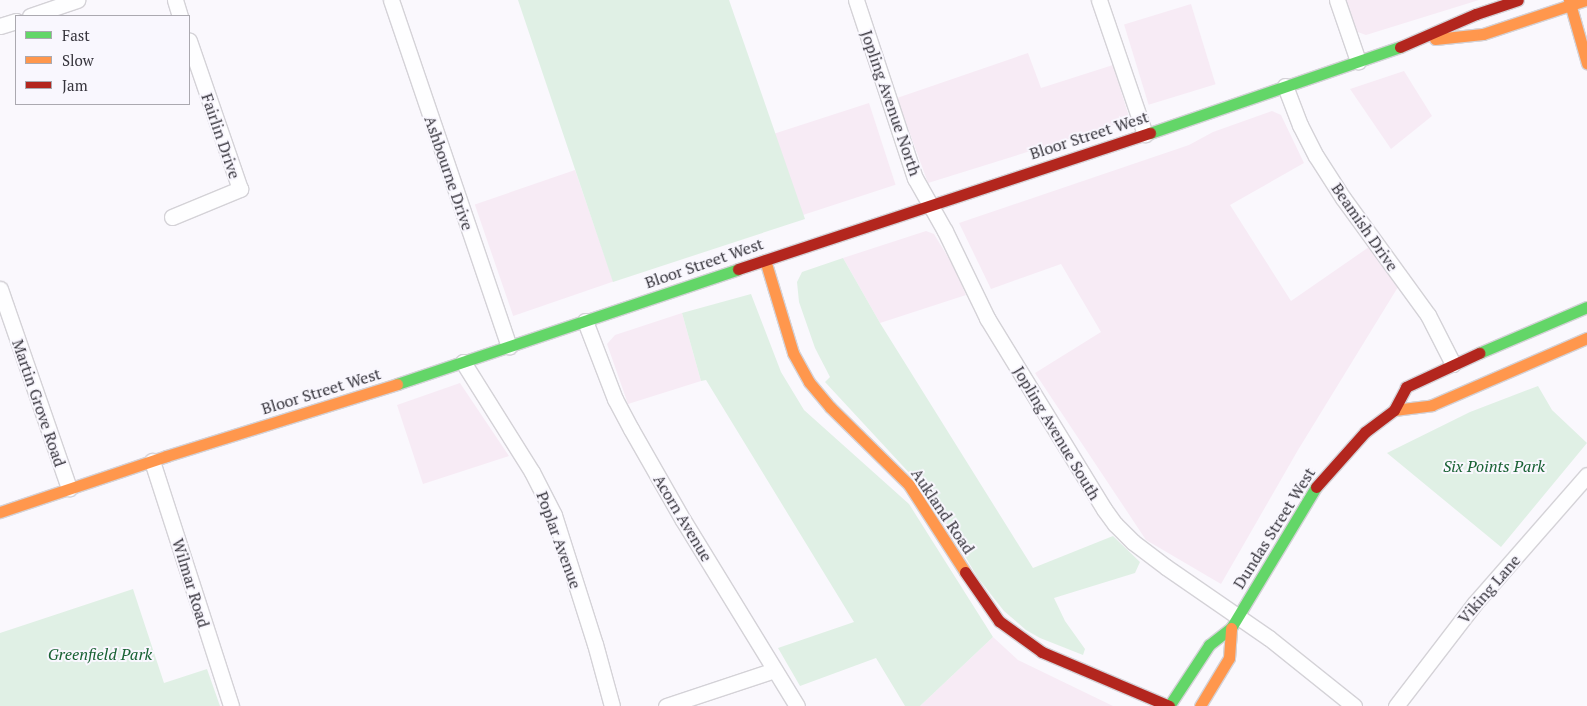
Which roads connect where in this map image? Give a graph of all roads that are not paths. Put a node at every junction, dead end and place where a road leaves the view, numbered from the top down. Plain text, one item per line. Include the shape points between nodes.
1 (77, 0) edge
2 (175, 0) edge
3 (391, 0) edge
4 (856, 0) edge
5 (1099, 0) edge
6 (1337, 0) edge
7 (1518, 0) edge
8 (1586, 0) edge
9 (1570, 3) edge
10 (33, 15) edge
11 (180, 15) edge
12 (15, 21) edge
13 (0, 26) edge
14 (1418, 41) junction
15 (190, 44) edge
16 (1358, 61) junction
17 (1587, 63) edge
18 (1285, 86) junction
19 (1144, 134) junction
20 (929, 204) junction
21 (172, 217) dead end
22 (765, 260) junction
23 (0, 290) edge
24 (1587, 307) edge
25 (585, 321) junction
26 (1587, 338) edge
27 (509, 346) junction
28 (463, 362) junction
29 (1453, 364) junction
30 (1394, 410) junction
31 (152, 461) junction
32 (1587, 475) edge
33 (69, 488) junction
34 (0, 512) edge
35 (1235, 622) junction
36 (774, 670) junction
37 (230, 706) edge
38 (612, 706) edge
39 (666, 706) edge
40 (797, 706) edge
41 (1169, 706) edge
42 (1200, 706) edge
43 (1354, 706) edge
44 (1396, 706) edge

1 - 10 street
2 - 11 street
3 - 27 street, Ashbourne Drive
4 - 20 street, Jopling Avenue North via 915,178
5 - 19 street
6 - 16 street
7 - 14 main road, Bloor Street West via 1476,14
8 - 9 main road, Bloor Street West
9 - 14 main road, Bloor Street West via 1483,34
9 - 17 main road
12 - 13 street
14 - 16 main road, Bloor Street West
15 - 21 street, Fairlin Drive via 240,190
16 - 18 main road, Bloor Street West
18 - 19 main road, Bloor Street West
18 - 29 street, Beamish Drive via 1316,156 1428,315
19 - 20 main road, Bloor Street West
20 - 22 main road, Bloor Street West
20 - 35 street, Jopling Avenue South via 987,318 1115,524
22 - 25 main road, Bloor Street West
22 - 41 main road, Aukland Road via 793,353 809,382 909,485 999,621 1042,652
23 - 33 street, Martin Grove Road
24 - 29 main road, Dundas Street West
25 - 27 main road, Bloor Street West
25 - 36 street, Acorn Avenue via 615,399 631,429
26 - 30 main road, Dundas Street West via 1432,405
27 - 28 main road, Bloor Street West
28 - 31 main road, Bloor Street West
28 - 38 street, Poplar Avenue via 532,472 554,515
29 - 30 main road, Dundas Street West via 1406,387
30 - 35 main road, Dundas Street West via 1365,432 1311,494
31 - 33 main road, Bloor Street West
31 - 37 street, Wilmar Road
32 - 44 street, Viking Lane via 1475,603
33 - 34 main road, Bloor Street West
35 - 41 main road, Dundas Street West via 1209,645
35 - 42 main road, Dundas Street West via 1229,658
35 - 43 street via 1270,638
36 - 39 street
36 - 40 street, Acorn Avenue

